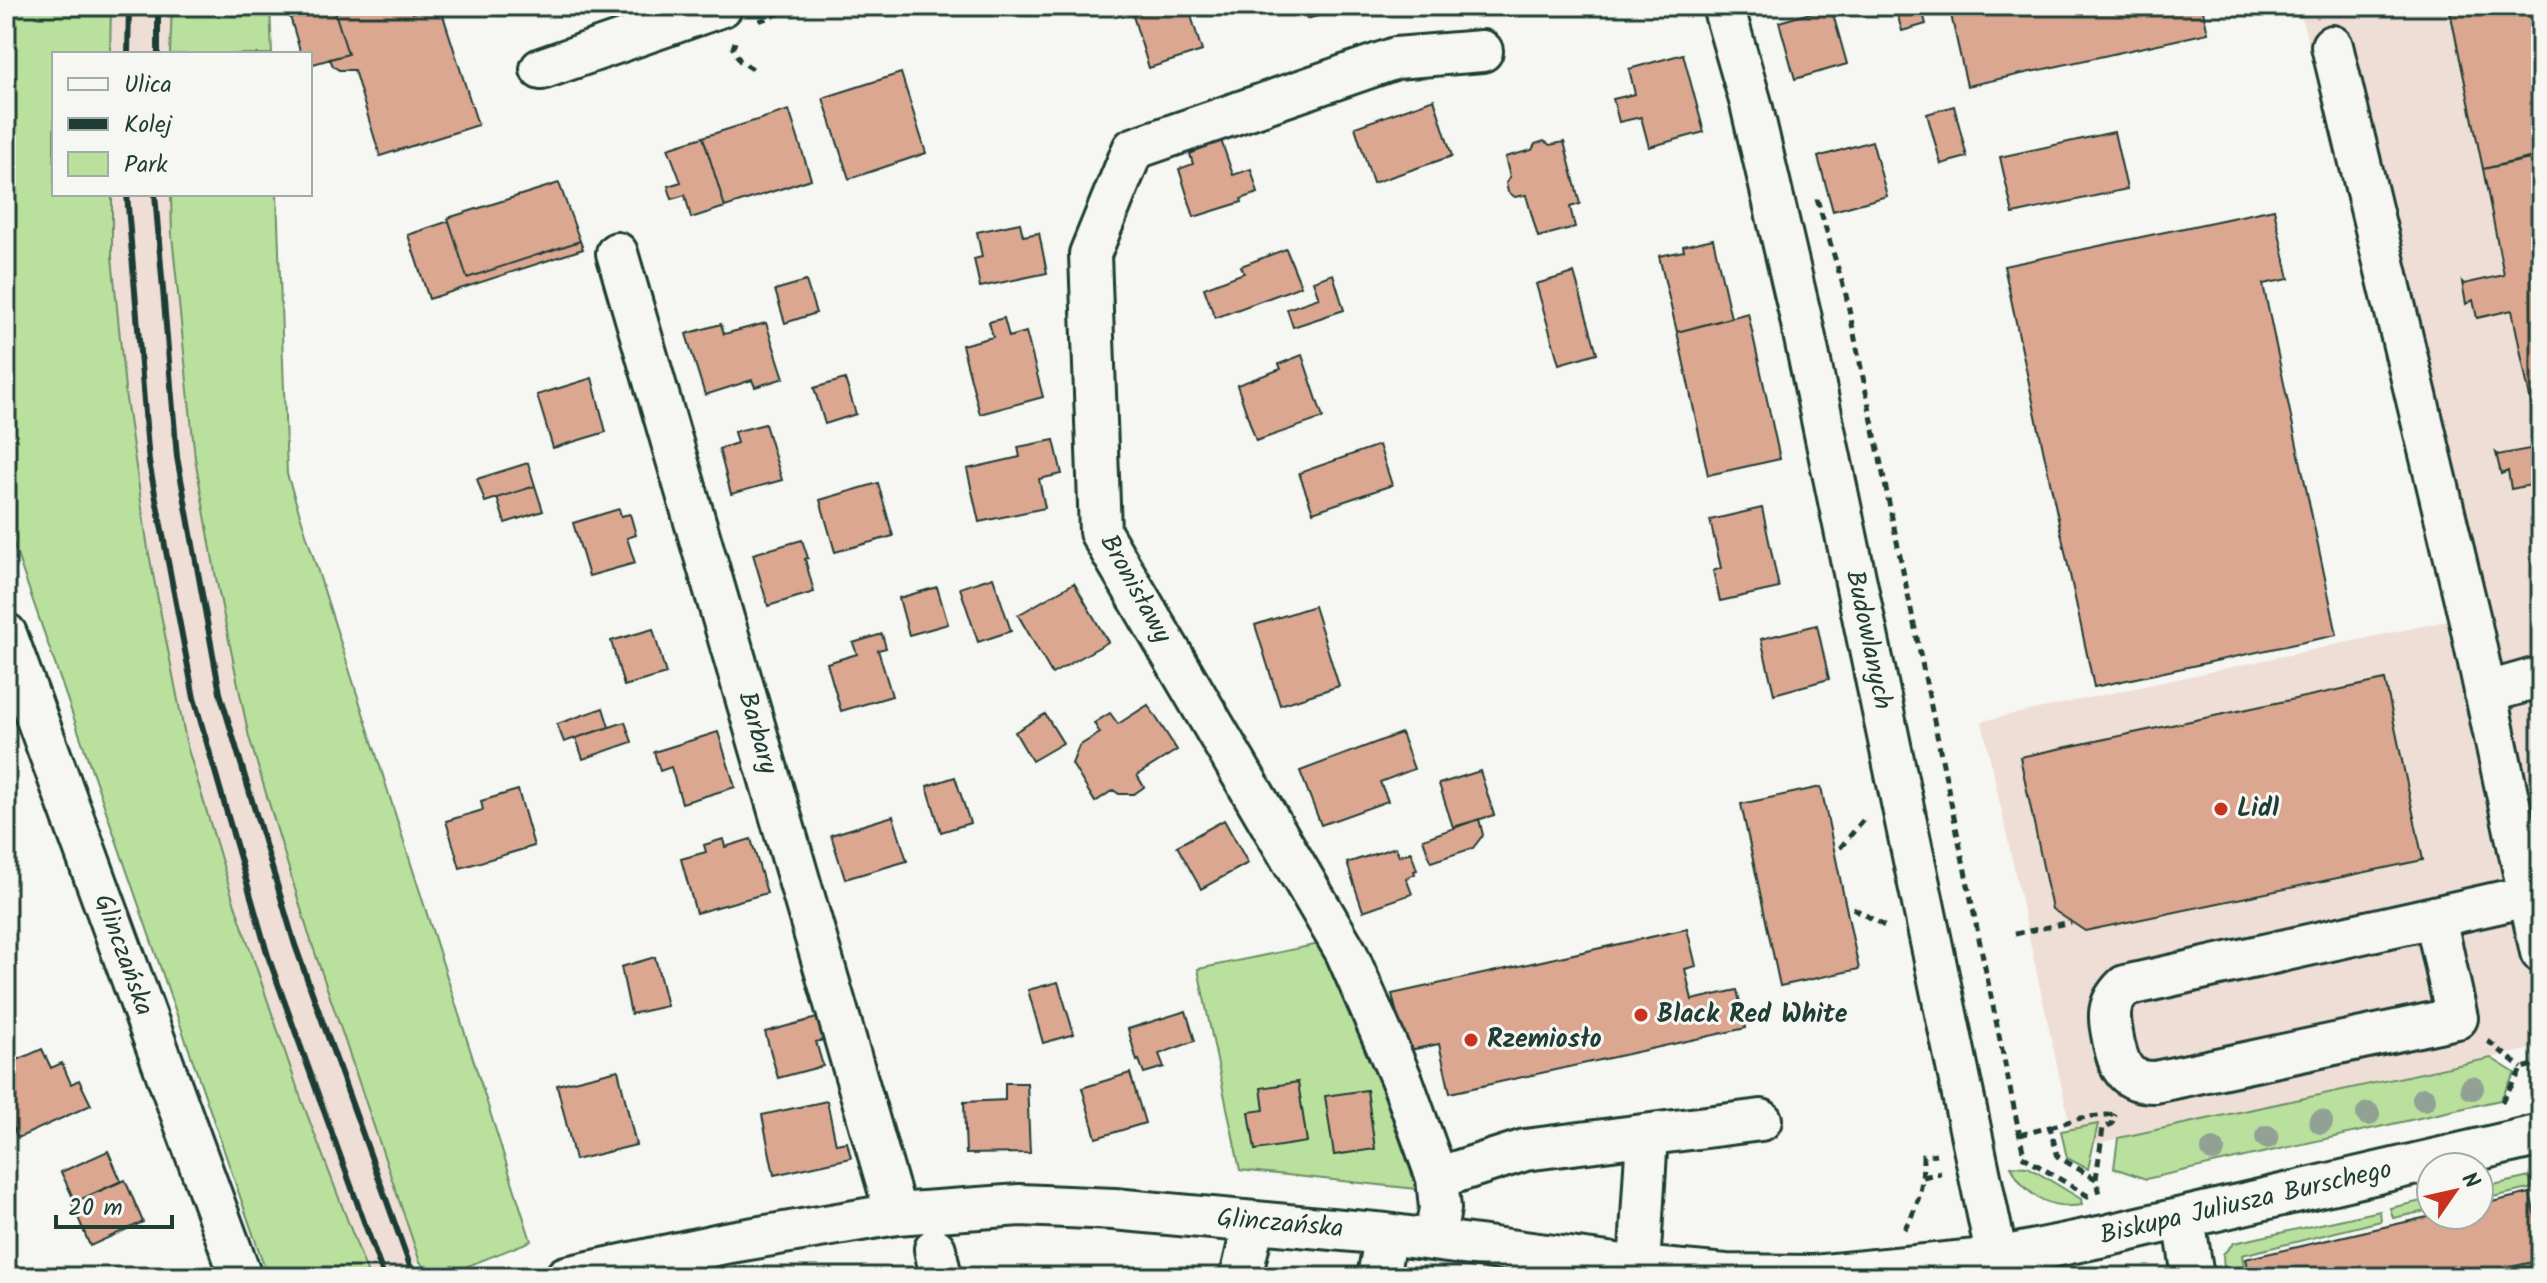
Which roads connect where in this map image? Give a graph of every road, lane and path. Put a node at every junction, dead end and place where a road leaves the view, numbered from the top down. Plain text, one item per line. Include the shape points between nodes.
1 (800, 6) edge
2 (1723, 6) edge
3 (735, 22) edge
4 (2332, 46) dead end
5 (1482, 51) dead end
6 (541, 69) dead end
7 (756, 71) dead end
8 (617, 253) dead end
9 (1846, 295) dead end
10 (6, 634) edge
11 (2541, 677) edge
12 (2485, 693) junction
13 (1870, 812) dead end
14 (1840, 848) dead end
15 (2528, 896) junction
16 (1853, 908) dead end
17 (2435, 917) junction
18 (2071, 922) dead end
19 (1896, 933) dead end
20 (2015, 934) dead end
21 (2541, 952) edge
22 (2134, 1079) junction
23 (2115, 1114) junction
24 (1761, 1120) dead end
25 (2050, 1127) junction
26 (1647, 1135) junction
27 (2020, 1135) junction
28 (2541, 1135) edge
29 (1923, 1156) dead end
30 (1923, 1177) dead end
31 (1437, 1178) junction
32 (2096, 1179) junction
33 (2101, 1193) dead end
34 (2088, 1196) dead end
35 (896, 1214) junction
36 (2184, 1218) junction
37 (1254, 1222) junction
38 (1386, 1234) junction
39 (1435, 1239) junction
40 (1639, 1267) junction
41 (1999, 1267) edge
42 (574, 1276) edge
43 (241, 1277) edge
44 (1241, 1277) edge
45 (1378, 1277) edge
46 (2193, 1277) edge

1 - 3 path
2 - 41 street, Budowlanych via 1800,314
3 - 6 street
3 - 7 path via 733,48 740,61
4 - 12 street
5 - 31 street, Bronisławy via 1396,58 1133,149 1090,254 1100,532 1346,952
8 - 35 street, Barbary
9 - 27 path
10 - 43 street, Glinczańska
11 - 12 street
12 - 15 street
13 - 14 path
15 - 17 street
15 - 21 street
16 - 19 path
17 - 22 street via 2125,986 2116,994 2109,1018 2119,1064
17 - 22 street via 2457,1018 2155,1082
18 - 20 path
22 - 23 path via 2121,1094
23 - 25 path
23 - 32 path via 2112,1124 2103,1128
24 - 26 street
25 - 27 path
25 - 32 path via 2058,1157
26 - 31 street via 1525,1150
26 - 40 street
27 - 34 path via 2024,1156
28 - 36 street, Biskupa Juliusza Burschego
29 - 30 path
31 - 39 street, Bronisławy
32 - 33 path
35 - 37 street, Glinczańska via 1020,1205
35 - 42 street, Glinczańska
36 - 41 street, Biskupa Juliusza Burschego
36 - 46 street
37 - 38 street, Glinczańska
37 - 44 street
38 - 39 street, Glinczańska
38 - 45 street
39 - 40 street, Glinczańska
40 - 41 street, Glinczańska via 1814,1276

